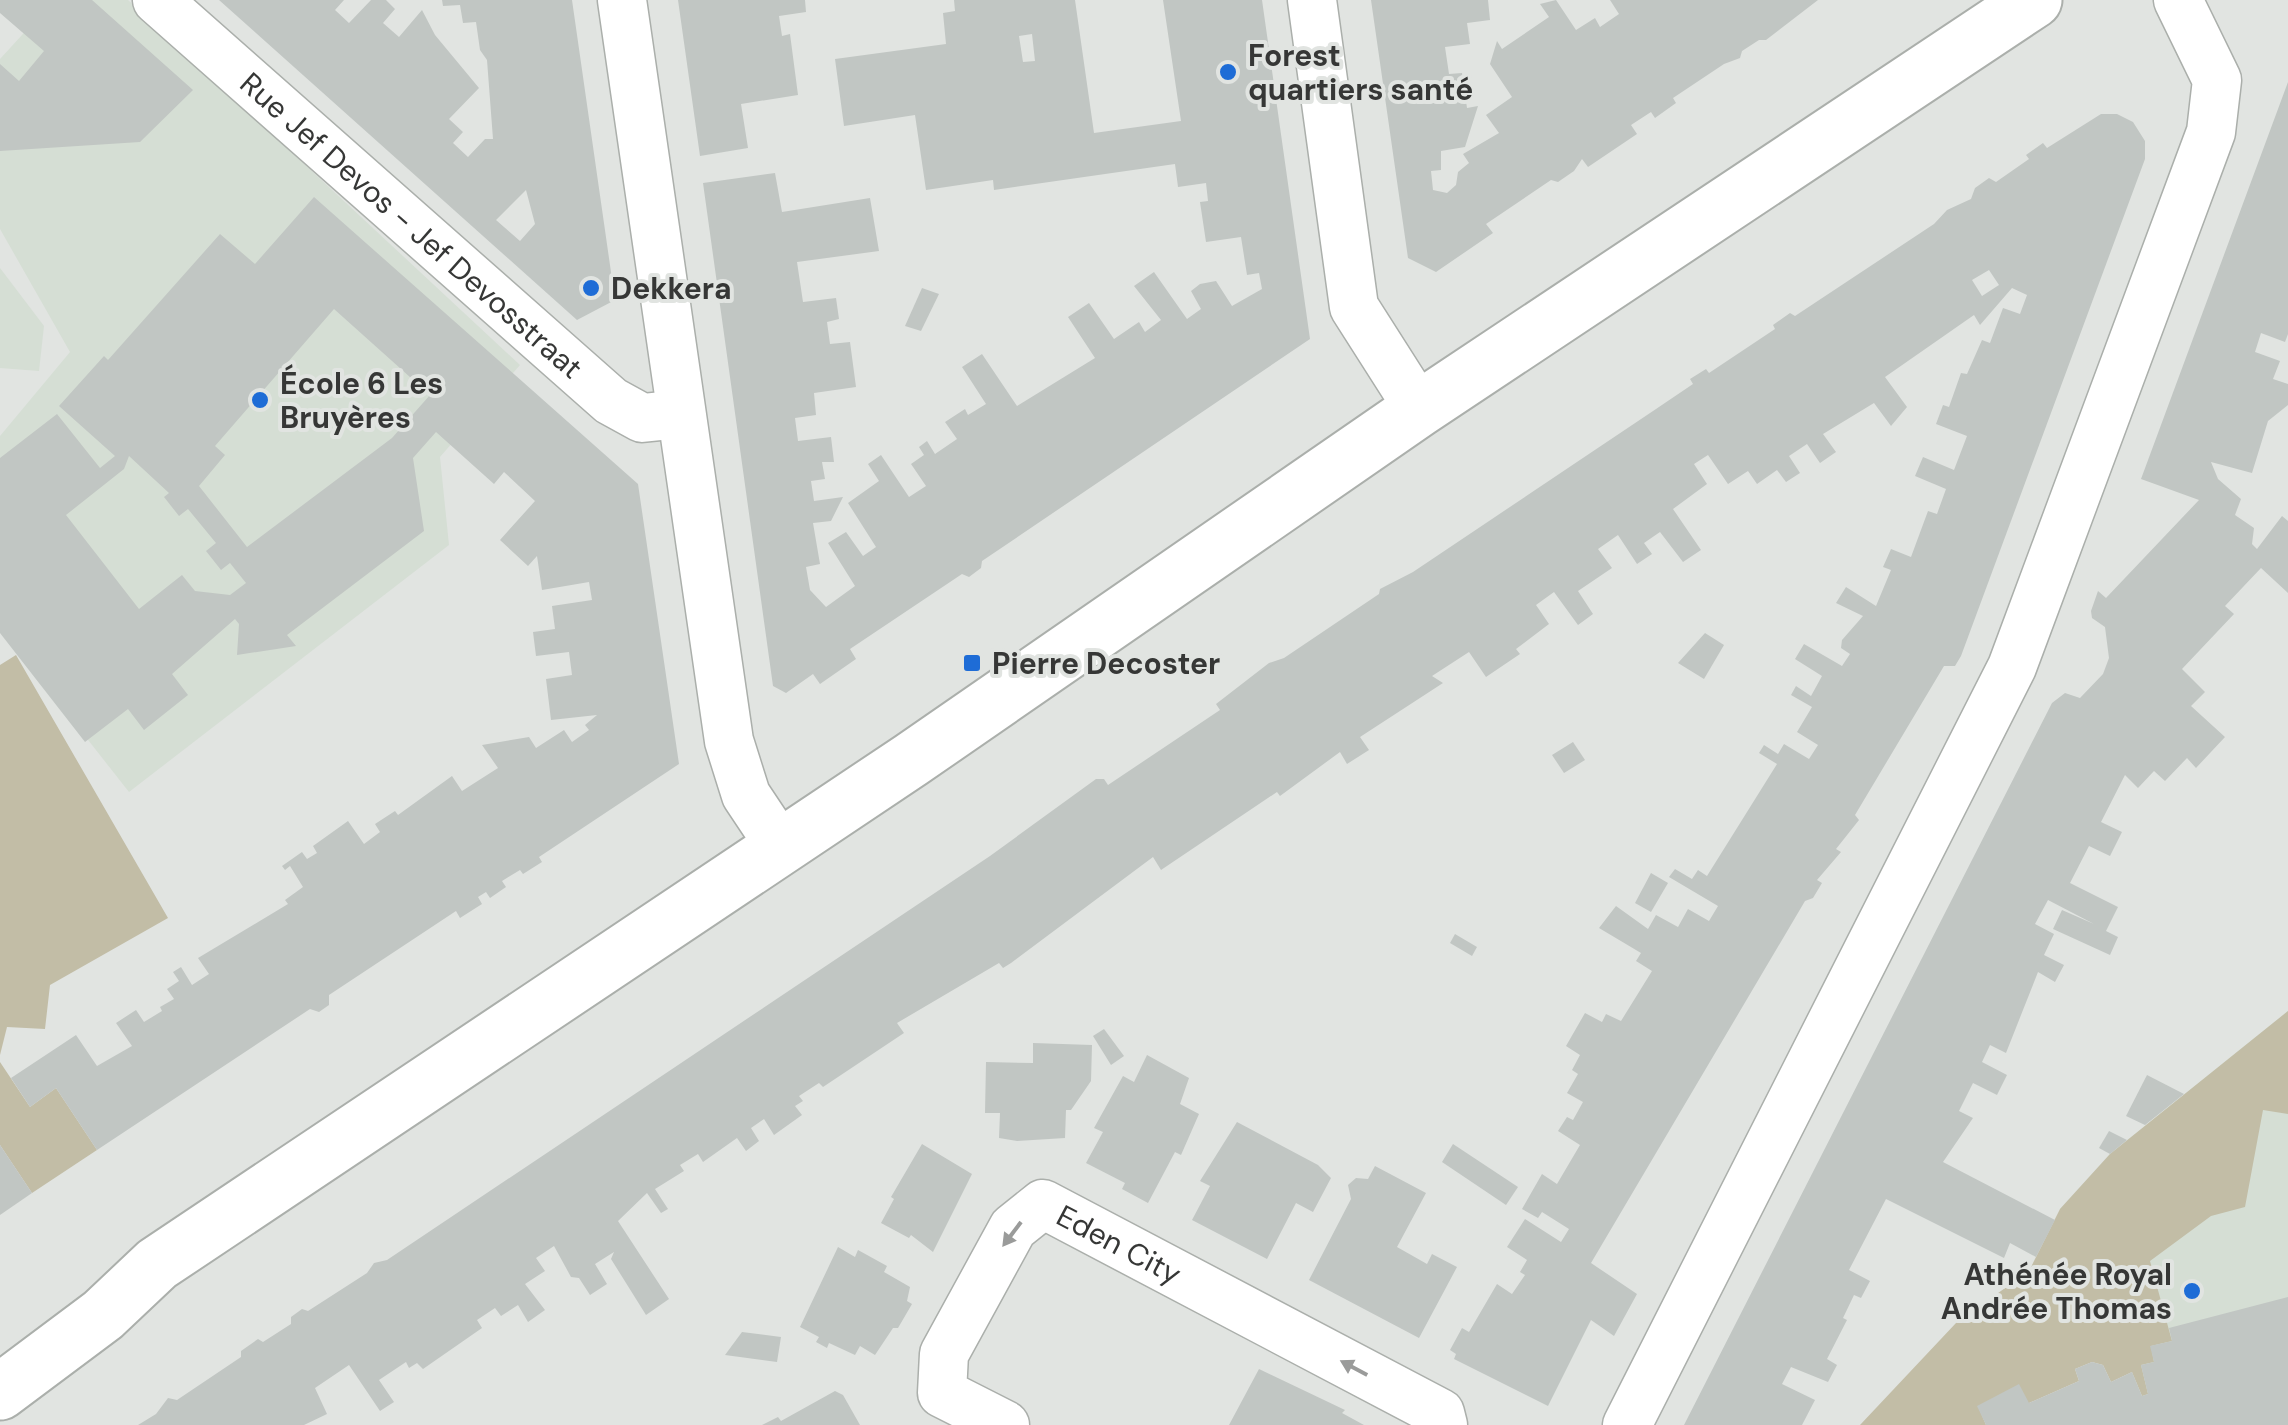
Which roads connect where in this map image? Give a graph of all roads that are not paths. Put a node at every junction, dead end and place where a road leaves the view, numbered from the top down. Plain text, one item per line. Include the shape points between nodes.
1 (158, 0) edge
2 (622, 0) edge
3 (1312, 0) edge
4 (2034, 0) edge
5 (2178, 0) edge
6 (1419, 409) junction
7 (681, 414) junction
8 (780, 846) junction
9 (156, 1264) junction
10 (0, 1346) edge
11 (0, 1392) edge
12 (1005, 1425) edge
13 (1443, 1425) edge
14 (1627, 1425) edge

1 - 7 street, Rue Jef Devos - Jef Devosstraat via 611,401 642,418
2 - 7 street
3 - 6 street via 1354,307
4 - 6 street
5 - 14 street via 2218,80 2211,132 2012,667
6 - 8 street
7 - 8 street via 729,741 746,794
8 - 9 street
9 - 10 street via 88,1294
9 - 11 street via 103,1315
13 -> 12 street, Eden City via 1440,1414 1043,1204 1013,1228 944,1354 942,1392

